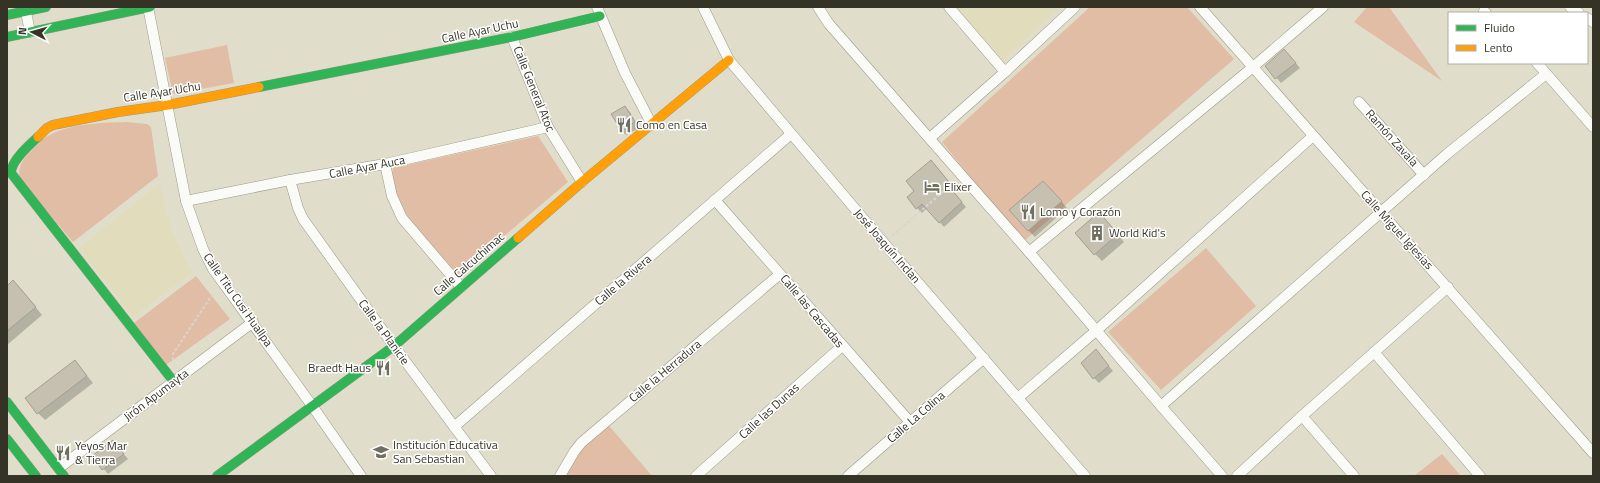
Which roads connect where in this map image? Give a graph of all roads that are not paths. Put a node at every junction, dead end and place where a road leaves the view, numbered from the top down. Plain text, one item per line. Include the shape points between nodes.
1 (46, 7) edge
2 (148, 7) edge
3 (703, 7) edge
4 (818, 7) edge
5 (949, 7) edge
6 (1075, 7) edge
7 (1200, 7) edge
8 (1323, 7) edge
9 (26, 9) edge
10 (598, 12) edge
11 (7, 15) edge
12 (30, 32) junction
13 (7, 37) edge
14 (512, 37) junction
15 (729, 60) junction
16 (1538, 64) edge
17 (1253, 67) junction
18 (1005, 72) junction
19 (1546, 74) junction
20 (1359, 102) dead end
21 (168, 105) junction
22 (652, 125) junction
23 (548, 127) junction
24 (1593, 128) edge
25 (791, 134) junction
26 (1313, 136) junction
27 (930, 138) junction
28 (385, 164) junction
29 (1424, 175) junction
30 (290, 180) junction
31 (582, 182) junction
32 (715, 200) junction
33 (186, 201) junction
34 (1382, 213) junction
35 (1029, 252) junction
36 (780, 274) junction
37 (461, 287) junction
38 (1448, 287) junction
39 (253, 322) junction
40 (1097, 330) junction
41 (394, 346) junction
42 (842, 346) junction
43 (1374, 352) junction
44 (984, 358) junction
45 (174, 382) junction
46 (1018, 398) junction
47 (7, 402) edge
48 (313, 406) junction
49 (1161, 406) junction
50 (1302, 416) junction
51 (910, 422) junction
52 (454, 427) junction
53 (7, 439) edge
54 (1593, 453) edge
55 (62, 472) edge
56 (850, 475) edge
57 (36, 476) edge
58 (217, 476) edge
59 (361, 476) edge
60 (491, 476) edge
61 (560, 476) edge
62 (696, 476) edge
63 (1086, 476) edge
64 (1222, 476) edge
65 (1237, 476) edge
66 (1354, 476) edge
67 (1480, 476) edge

1 - 9 street
2 - 12 street
2 - 21 street, Calle Titu Cusi Huallpa
3 - 15 street, José Joaquín Inclan
4 - 27 street via 829,24
5 - 18 street
6 - 18 street
7 - 17 street, Calle Miguel Iglesias
8 - 17 street
9 - 11 street
9 - 12 street
10 - 14 street, Calle Ayar Uchu
10 - 22 street
12 - 13 street
14 - 21 street, Calle Ayar Uchu
14 - 23 street, Calle General Atoc
15 - 22 street, Calle Calcuchimac
15 - 25 street, José Joaquín Inclan
16 - 19 street
17 - 26 street, Calle Miguel Iglesias
17 - 35 street
18 - 27 street
19 - 24 street
19 - 29 street
20 - 29 street, Ramón Zavala
21 - 33 street, Calle Titu Cusi Huallpa
21 - 45 street, Calle Ayar Uchu via 53,125 26,148 10,170
22 - 31 street, Calle Calcuchimac
23 - 28 street, Calle Ayar Auca
23 - 31 street, Calle General Atoc
25 - 32 street, Calle la Rivera
25 - 44 street, José Joaquín Inclan
26 - 34 street, Calle Miguel Iglesias
26 - 40 street
27 - 35 street
28 - 30 street, Calle Ayar Auca
28 - 37 street via 392,198 404,221
29 - 34 street
30 - 33 street, Calle Ayar Auca
30 - 41 street, Calle la Planicie via 303,219
31 - 37 street, Calle Calcuchimac
32 - 36 street, Calle las Cascadas
32 - 52 street, Calle la Rivera
33 - 39 street, Calle Titu Cusi Huallpa via 206,255
34 - 38 street, Calle Miguel Iglesias
34 - 49 street
35 - 40 street
36 - 42 street, Calle las Cascadas
36 - 61 street, Calle la Herradura via 581,443
37 - 41 street, Calle Calcuchimac
38 - 43 street
38 - 54 street, Calle Miguel Iglesias
39 - 45 street, Jirón Apumayta
39 - 48 street, Calle Titu Cusi Huallpa
40 - 46 street
40 - 49 street
41 - 48 street, Calle Calcuchimac
41 - 52 street, Calle la Planicie
42 - 51 street, Calle las Cascadas
42 - 62 street, Calle las Dunas
43 - 50 street
43 - 67 street
44 - 46 street, José Joaquín Inclan
44 - 51 street, Calle La Colina
45 - 55 street, Jirón Apumayta
46 - 63 street, José Joaquín Inclan
47 - 55 street
48 - 58 street, Calle Calcuchimac
48 - 59 street, Calle Titu Cusi Huallpa
49 - 64 street
50 - 65 street
50 - 66 street
51 - 56 street, Calle La Colina
52 - 60 street, Calle la Planicie
53 - 57 street

